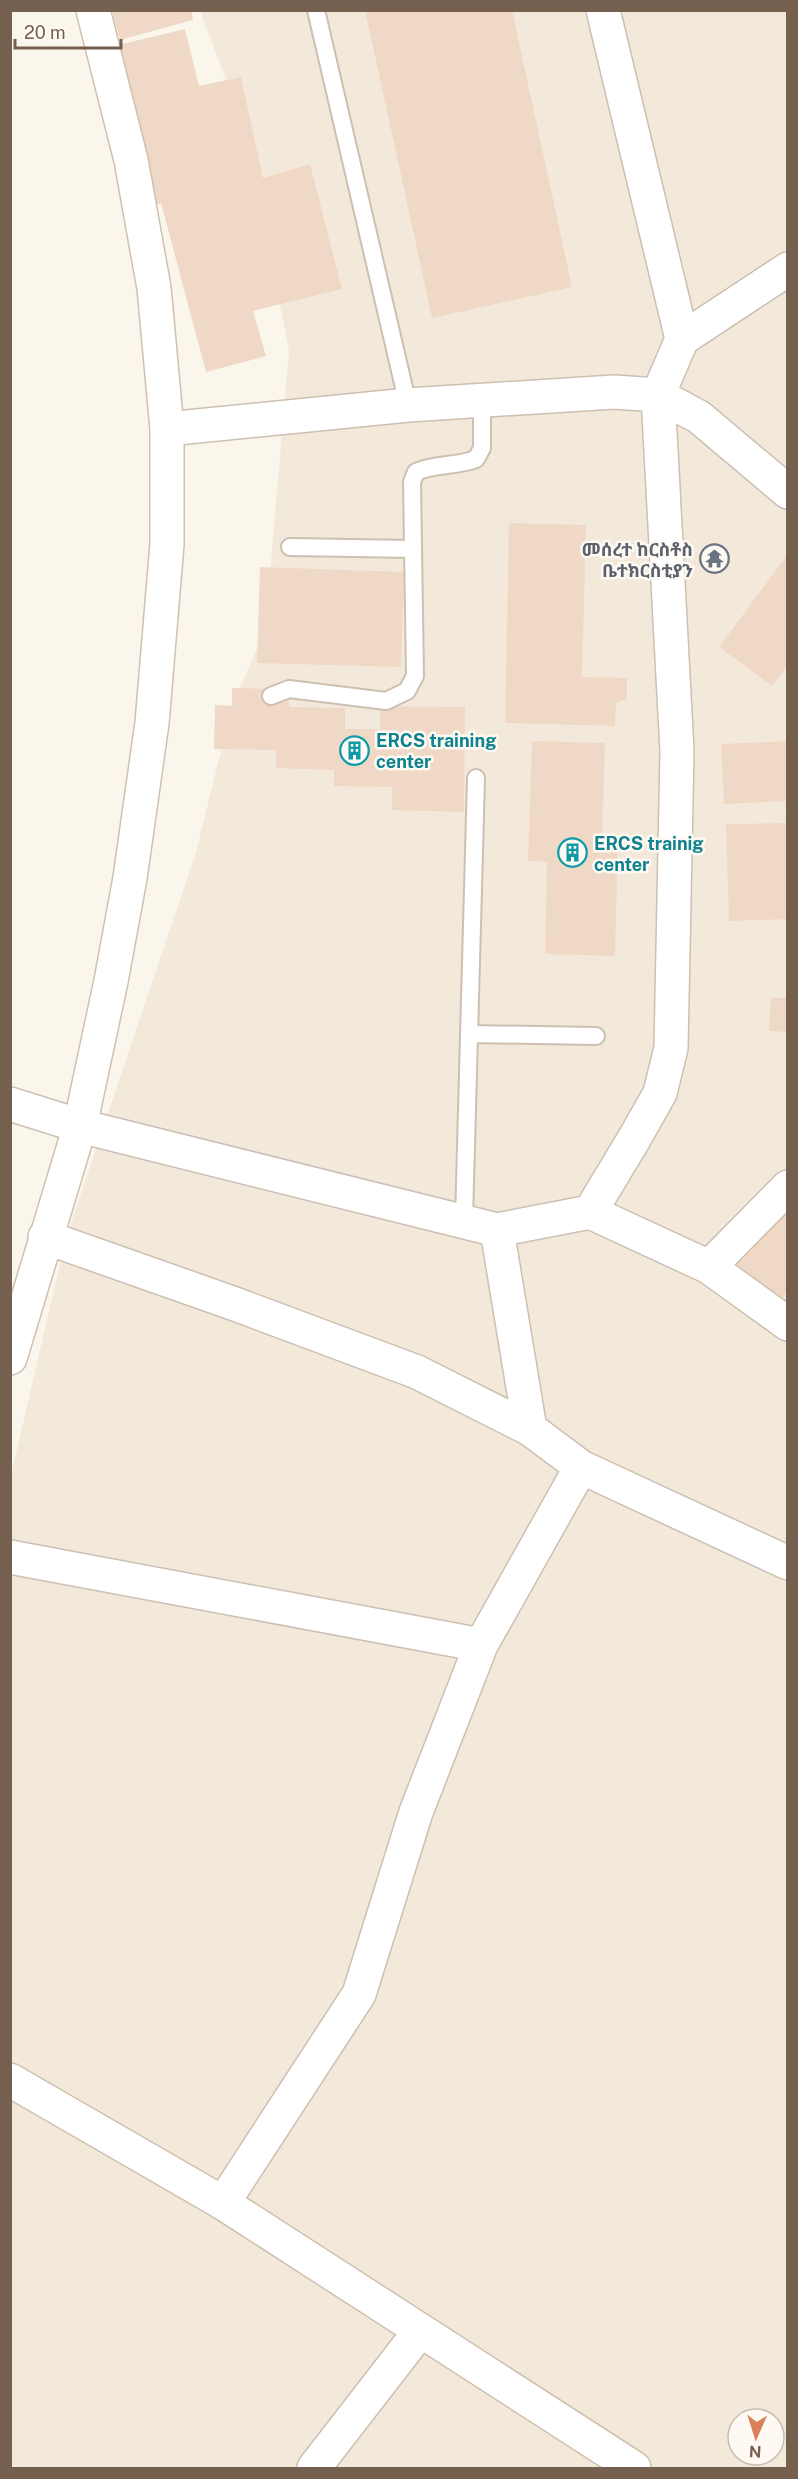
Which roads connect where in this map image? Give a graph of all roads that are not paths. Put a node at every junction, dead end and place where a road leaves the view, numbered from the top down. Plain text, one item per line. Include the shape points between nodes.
1 (93, 10) edge
2 (316, 10) edge
3 (603, 10) edge
4 (788, 269) edge
5 (682, 339) junction
6 (658, 395) junction
7 (482, 400) junction
8 (408, 405) junction
9 (167, 429) junction
10 (788, 492) edge
11 (290, 547) dead end
12 (413, 549) junction
13 (271, 696) dead end
14 (476, 778) dead end
15 (469, 1034) junction
16 (596, 1036) dead end
17 (10, 1104) edge
18 (80, 1126) junction
19 (788, 1187) edge
20 (590, 1212) junction
21 (464, 1220) junction
22 (497, 1230) junction
23 (45, 1237) junction
24 (709, 1267) junction
25 (788, 1324) edge
26 (10, 1358) edge
27 (530, 1429) junction
28 (582, 1467) junction
29 (10, 1557) edge
30 (788, 1563) edge
31 (481, 1645) junction
32 (10, 2080) edge
33 (223, 2203) junction
34 (420, 2331) junction
35 (314, 2469) edge
36 (634, 2469) edge

1 - 9 street via 131,160 154,288
2 - 8 lane
3 - 5 street
4 - 5 street
5 - 6 street
6 - 7 street via 614,392
6 - 10 street via 699,417
6 - 20 street via 677,751 671,1048 660,1093
7 - 8 street
7 - 12 lane via 482,448 476,459 462,465 427,466 416,471 412,482
8 - 9 street
9 - 18 street via 167,544 152,723 130,878
11 - 12 lane
12 - 13 lane via 415,676 407,691 386,701 289,689
14 - 15 lane
15 - 16 lane
15 - 21 lane
17 - 18 street
18 - 21 street
18 - 23 street
19 - 24 street
20 - 22 street
20 - 24 street
21 - 22 street
22 - 27 street
23 - 26 street
23 - 27 street via 417,1372
24 - 25 street
27 - 28 street
28 - 30 street
28 - 31 street
29 - 31 street
31 - 33 street via 416,1812 359,1994
32 - 33 street
33 - 34 street
34 - 35 street
34 - 36 street

